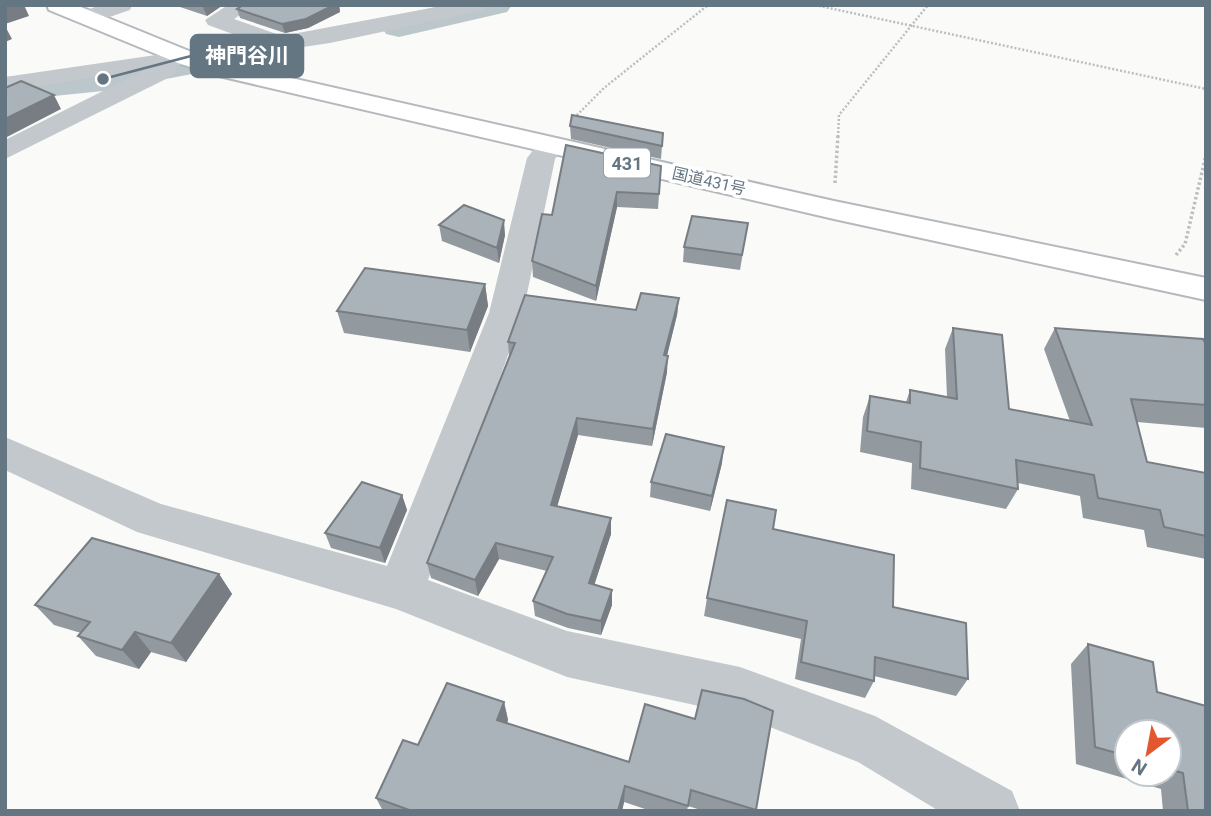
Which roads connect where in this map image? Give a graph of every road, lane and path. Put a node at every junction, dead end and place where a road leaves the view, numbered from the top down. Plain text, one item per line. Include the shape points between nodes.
1 (57, 5) edge
2 (122, 5) edge
3 (245, 5) edge
4 (480, 5) edge
5 (708, 5) edge
6 (816, 5) edge
7 (928, 5) edge
8 (86, 18) junction
9 (911, 27) junction
10 (282, 44) junction
11 (186, 58) junction
12 (5, 84) edge
13 (1206, 89) edge
14 (551, 146) junction
15 (5, 151) edge
16 (1206, 155) edge
17 (834, 209) junction
18 (1164, 258) dead end
19 (1206, 289) edge
20 (5, 452) edge
21 (401, 590) junction
22 (992, 811) edge

1 - 8 highway, 国道431号 / 431
2 - 8 street
3 - 10 street via 216,20
4 - 10 street
5 - 14 path via 589,102
6 - 9 path
7 - 9 path
8 - 11 highway, 国道431号 / 431
9 - 13 path
9 - 17 path via 839,115
10 - 11 street
11 - 12 street
11 - 14 highway, 国道431号 / 431
11 - 15 street
14 - 17 highway, 国道431号 / 431
14 - 21 street via 541,158 506,313
16 - 18 path via 1185,244 1176,256
17 - 19 highway, 国道431号 / 431
20 - 21 street via 152,519
21 - 22 street via 567,654 740,691 875,742

